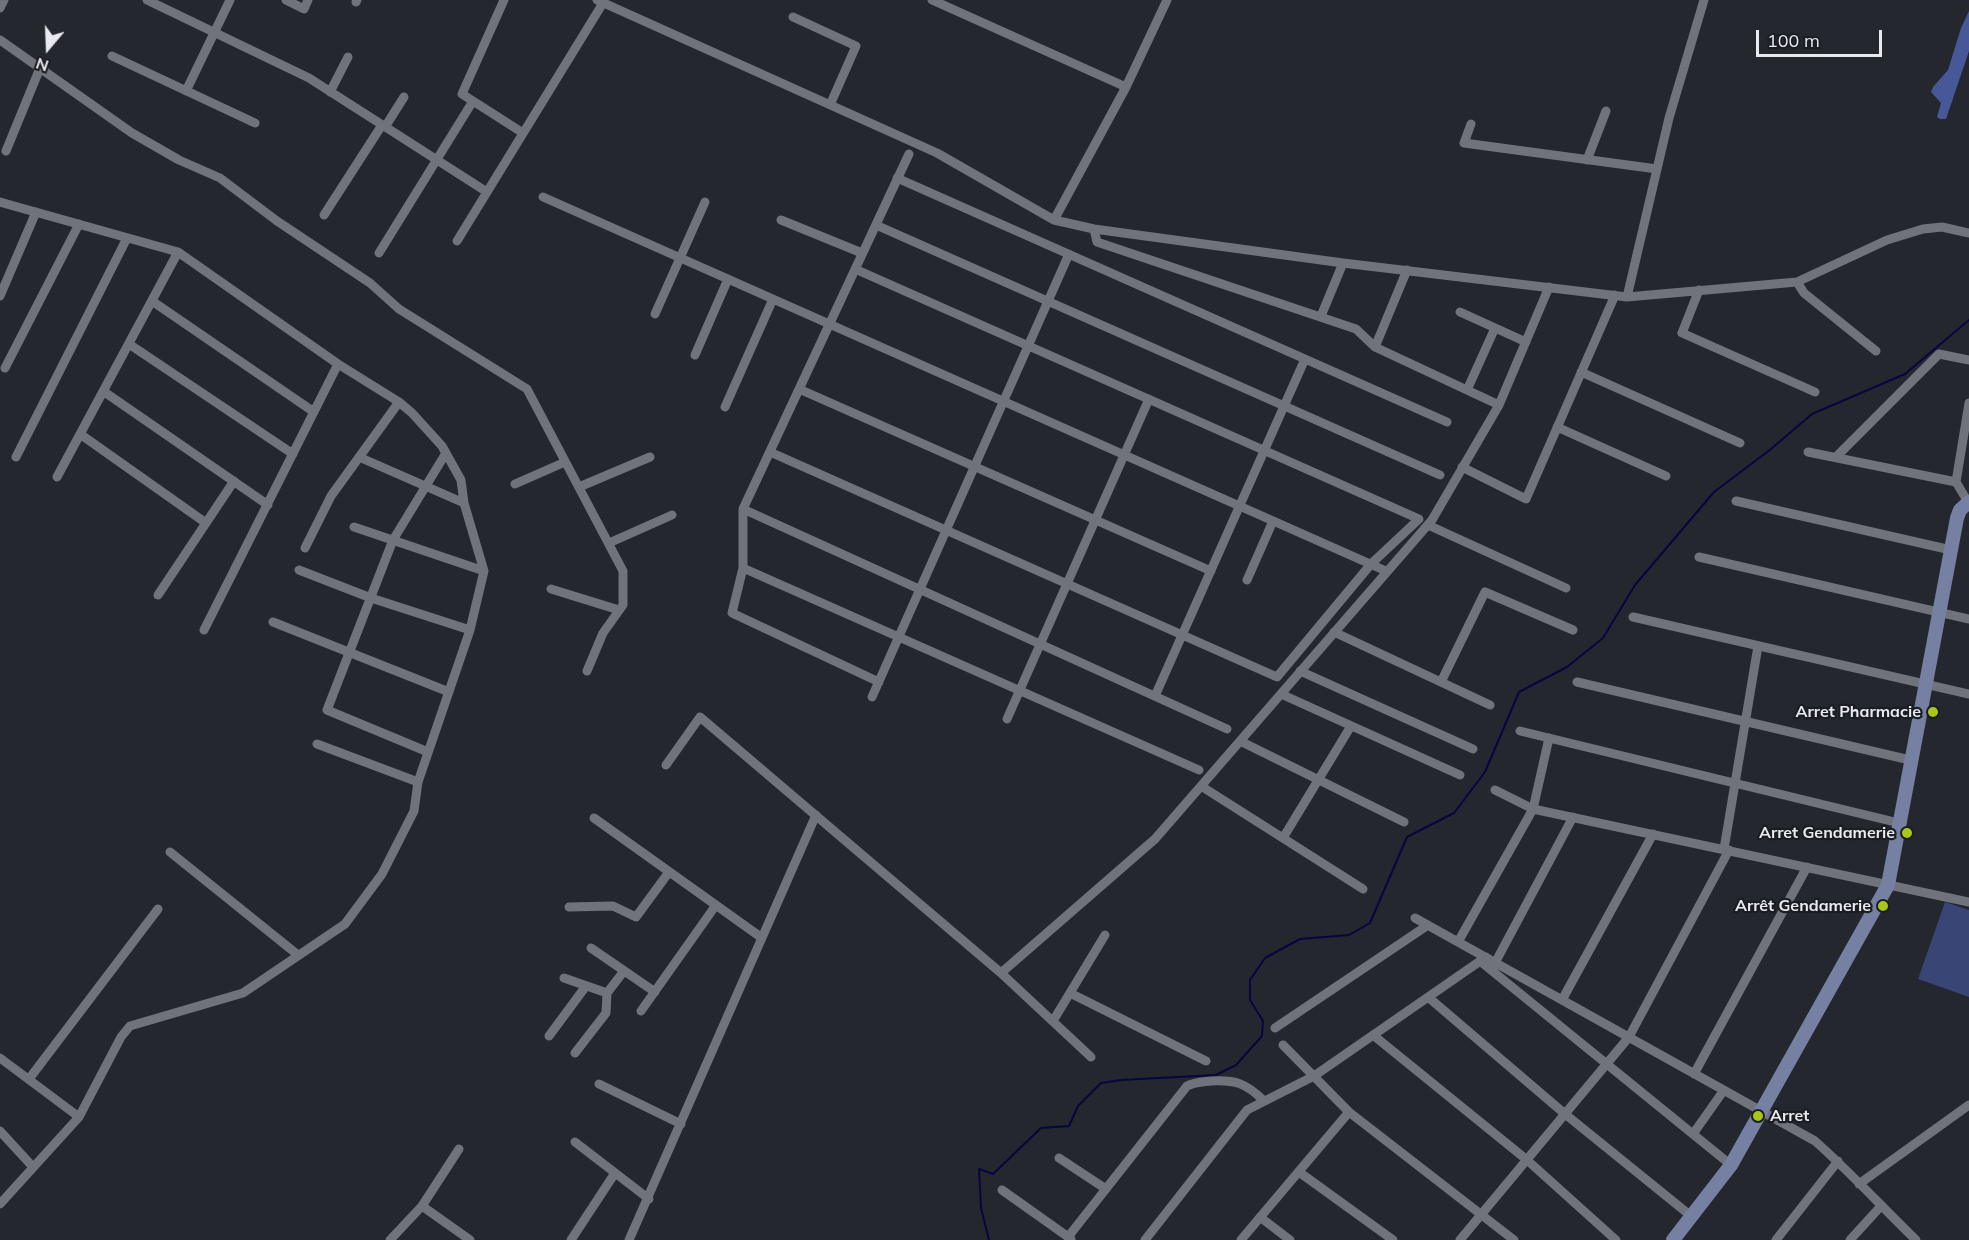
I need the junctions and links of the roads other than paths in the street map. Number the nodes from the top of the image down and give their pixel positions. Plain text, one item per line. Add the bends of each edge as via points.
1 (4, 0) edge
2 (147, 0) edge
3 (230, 0) edge
4 (286, 0) edge
5 (308, 0) edge
6 (504, 0) edge
7 (932, 0) edge
8 (1167, 0) edge
9 (1704, 0) edge
10 (600, 2) edge
11 (0, 8) edge
12 (793, 17) dead end
13 (214, 33) junction
14 (0, 40) edge
15 (112, 56) dead end
16 (348, 57) dead end
17 (40, 68) junction
18 (1126, 87) junction
19 (186, 91) junction
20 (330, 92) junction
21 (404, 97) dead end
22 (473, 101) junction
23 (830, 105) junction
24 (1606, 111) dead end
25 (255, 123) dead end
26 (1471, 124) dead end
27 (384, 126) junction
28 (523, 133) junction
29 (6, 151) dead end
30 (909, 154) dead end
31 (436, 160) junction
32 (1587, 160) junction
33 (1657, 169) junction
34 (897, 178) junction
35 (487, 192) junction
36 (543, 197) dead end
37 (0, 202) edge
38 (705, 202) dead end
39 (36, 212) junction
40 (324, 216) dead end
41 (781, 220) dead end
42 (1054, 220) junction
43 (79, 224) junction
44 (876, 225) junction
45 (1094, 229) junction
46 (1969, 233) edge
47 (127, 238) junction
48 (457, 241) dead end
49 (178, 252) junction
50 (379, 253) dead end
51 (862, 254) junction
52 (1069, 254) junction
53 (680, 258) junction
54 (1343, 263) junction
55 (855, 269) junction
56 (1407, 270) junction
57 (728, 279) junction
58 (1797, 282) junction
59 (1549, 287) junction
60 (1699, 290) junction
61 (1615, 295) junction
62 (0, 296) edge
63 (1627, 297) junction
64 (773, 299) junction
65 (152, 301) junction
66 (1048, 301) junction
67 (1460, 312) dead end
68 (655, 315) dead end
69 (1321, 316) junction
70 (829, 324) junction
71 (1495, 328) junction
72 (1526, 342) junction
73 (129, 344) junction
74 (1028, 346) junction
75 (1375, 347) junction
76 (1876, 351) dead end
77 (695, 355) dead end
78 (1305, 359) junction
79 (1969, 360) edge
80 (338, 364) junction
81 (5, 368) dead end
82 (1581, 372) junction
83 (800, 389) junction
84 (1467, 390) junction
85 (103, 392) junction
86 (1815, 392) dead end
87 (1149, 399) junction
88 (1004, 401) junction
89 (399, 402) junction
90 (1498, 405) junction
91 (1284, 406) junction
92 (725, 407) dead end
93 (1969, 408) edge
94 (314, 412) junction
95 (1447, 422) dead end
96 (1557, 428) junction
97 (80, 434) junction
98 (1740, 442) dead end
99 (1264, 450) junction
100 (770, 452) junction
101 (1808, 452) dead end
102 (446, 453) junction
103 (293, 454) junction
104 (1124, 455) junction
105 (16, 457) dead end
106 (359, 457) junction
107 (650, 457) dead end
108 (1836, 458) junction
109 (565, 462) junction
110 (975, 466) junction
111 (1462, 467) junction
112 (1440, 475) dead end
113 (1666, 476) dead end
114 (57, 477) dead end
115 (234, 481) junction
116 (1956, 482) junction
117 (515, 484) dead end
118 (426, 486) junction
119 (579, 487) junction
120 (1736, 501) dead end
121 (1969, 502) edge
122 (464, 503) junction
123 (268, 505) junction
124 (1240, 506) junction
125 (743, 509) junction
126 (672, 515) dead end
127 (1095, 520) junction
128 (1273, 521) junction
129 (206, 523) junction
130 (1428, 525) junction
131 (354, 527) dead end
132 (946, 530) junction
133 (393, 540) junction
134 (609, 543) junction
135 (305, 548) dead end
136 (1951, 550) junction
137 (1699, 557) dead end
138 (1371, 564) junction
139 (743, 567) junction
140 (299, 570) dead end
141 (484, 571) junction
142 (1211, 571) junction
143 (1386, 571) junction
144 (1247, 580) dead end
145 (1067, 583) junction
146 (1566, 588) dead end
147 (551, 589) dead end
148 (920, 589) junction
149 (158, 595) dead end
150 (371, 598) junction
151 (620, 610) junction
152 (1939, 612) junction
153 (1634, 617) dead end
154 (1969, 619) edge
155 (273, 622) dead end
156 (204, 630) dead end
157 (470, 630) junction
158 (1573, 630) dead end
159 (1334, 632) junction
160 (1182, 635) junction
161 (899, 637) junction
162 (1040, 644) junction
163 (1758, 646) junction
164 (350, 652) junction
165 (587, 671) dead end
166 (1300, 671) junction
167 (879, 682) junction
168 (1441, 682) junction
169 (1577, 682) dead end
170 (1924, 686) junction
171 (1019, 690) junction
172 (449, 692) junction
173 (1281, 694) junction
174 (1969, 694) edge
175 (1155, 696) junction
176 (872, 698) dead end
177 (1490, 705) dead end
178 (1007, 718) dead end
179 (1745, 722) junction
180 (1351, 726) junction
181 (1227, 729) dead end
182 (1520, 731) dead end
183 (1549, 738) junction
184 (1240, 741) junction
185 (317, 744) dead end
186 (1473, 749) dead end
187 (428, 752) junction
188 (1910, 760) junction
189 (666, 765) dead end
190 (1199, 770) dead end
191 (1460, 775) dead end
192 (1318, 780) junction
193 (418, 782) junction
194 (1735, 784) junction
195 (1201, 786) junction
196 (1495, 790) dead end
197 (1533, 808) junction
198 (816, 815) junction
199 (1573, 817) junction
200 (594, 818) dead end
201 (1404, 822) dead end
202 (1899, 823) junction
203 (1653, 834) junction
204 (1283, 838) junction
205 (1726, 850) junction
206 (170, 852) dead end
207 (1806, 867) junction
208 (669, 872) junction
209 (1888, 885) junction
210 (1363, 889) dead end
211 (1969, 902) edge
212 (717, 905) junction
213 (569, 907) dead end
214 (158, 909) dead end
215 (1415, 918) dead end
216 (1428, 925) junction
217 (1105, 935) dead end
218 (762, 938) junction
219 (1458, 942) junction
220 (591, 948) dead end
221 (298, 955) junction
222 (1483, 959) junction
223 (1495, 963) junction
224 (624, 971) junction
225 (1001, 974) junction
226 (564, 978) dead end
227 (586, 986) junction
228 (655, 992) junction
229 (607, 993) junction
230 (1070, 993) junction
231 (1428, 998) junction
232 (1562, 1000) junction
233 (641, 1011) dead end
234 (1053, 1021) junction
235 (1275, 1028) dead end
236 (1373, 1035) junction
237 (549, 1036) dead end
238 (1629, 1037) junction
239 (1283, 1045) dead end
240 (575, 1053) dead end
241 (1091, 1057) dead end
242 (0, 1058) edge
243 (1206, 1061) dead end
244 (1606, 1064) junction
245 (1694, 1074) junction
246 (1314, 1076) junction
247 (29, 1080) junction
248 (599, 1084) dead end
249 (1724, 1090) junction
250 (1264, 1101) junction
251 (1969, 1105) edge
252 (1349, 1112) junction
253 (1762, 1112) junction
254 (1564, 1114) junction
255 (79, 1117) junction
256 (681, 1124) junction
257 (0, 1131) edge
258 (1693, 1134) junction
259 (575, 1142) dead end
260 (459, 1149) dead end
261 (1059, 1158) dead end
262 (1527, 1160) junction
263 (1838, 1161) junction
264 (1731, 1165) junction
265 (33, 1167) junction
266 (1299, 1172) junction
267 (615, 1173) junction
268 (1858, 1184) junction
269 (1106, 1189) junction
270 (1002, 1190) dead end
271 (649, 1199) junction
272 (0, 1204) edge
273 (422, 1206) junction
274 (1881, 1206) junction
275 (1481, 1215) junction
276 (1691, 1216) junction
277 (1260, 1217) junction
278 (1070, 1239) edge
279 (390, 1240) edge
280 (470, 1240) edge
281 (571, 1240) edge
282 (629, 1240) edge
283 (1144, 1240) edge
284 (1241, 1240) edge
285 (1290, 1240) edge
286 (1393, 1240) edge
287 (1460, 1240) edge
288 (1514, 1240) edge
289 (1616, 1240) edge
290 (1673, 1240) edge
291 (1776, 1240) edge
292 (1850, 1240) edge
293 (1916, 1240) edge

1 - 11 street
2 - 13 street
3 - 13 street
4 - 5 street via 304,9
6 - 22 street via 462,94
7 - 18 street
8 - 18 street
9 - 33 street
10 - 23 street
10 - 28 street
12 - 23 street via 856,46
13 - 19 street
13 - 20 street
14 - 17 street
15 - 19 street
16 - 20 street
17 - 29 street
17 - 109 street via 132,133 220,178 370,283 399,309 527,389
18 - 42 street
19 - 25 street
20 - 27 street
21 - 27 street
22 - 28 street
22 - 31 street
23 - 42 street via 937,153
24 - 32 street
26 - 32 street via 1464,143
27 - 31 street
27 - 40 street
28 - 35 street
30 - 34 street
31 - 35 street
31 - 50 street
32 - 33 street
33 - 63 street
34 - 44 street
34 - 52 street
35 - 48 street
36 - 53 street
37 - 39 street
38 - 53 street
39 - 43 street
39 - 62 street
41 - 51 street
42 - 45 street
43 - 47 street
43 - 81 street
44 - 51 street
44 - 66 street
45 - 54 street
45 - 69 street via 1097,242
46 - 58 street via 1942,227 1923,228 1887,240
47 - 49 street
47 - 105 street
49 - 65 street
49 - 80 street
51 - 55 street
52 - 66 street
52 - 78 street
53 - 57 street
53 - 68 street
54 - 56 street
54 - 69 street
55 - 70 street
55 - 74 street
56 - 59 street
56 - 75 street
57 - 64 street
57 - 77 street
58 - 60 street
58 - 76 street via 1804,293
59 - 61 street
59 - 72 street
60 - 63 street
60 - 86 street via 1682,333
61 - 63 street
61 - 82 street
64 - 70 street
64 - 92 street
65 - 73 street
65 - 94 street
66 - 74 street
66 - 91 street
67 - 71 street
69 - 75 street via 1356,329
70 - 83 street
70 - 88 street
71 - 72 street
71 - 84 street
72 - 90 street
73 - 85 street
73 - 103 street
74 - 87 street
74 - 88 street
75 - 84 street
78 - 91 street
78 - 95 street
79 - 108 street via 1939,354
80 - 89 street
80 - 94 street
82 - 96 street
82 - 98 street
83 - 100 street
83 - 110 street
84 - 90 street
85 - 97 street
85 - 115 street
87 - 99 street
87 - 104 street
88 - 104 street
88 - 110 street
89 - 102 street
89 - 106 street
90 - 111 street
91 - 99 street
91 - 112 street
93 - 116 street
94 - 103 street
96 - 111 street via 1526,499
96 - 113 street
97 - 114 street
97 - 129 street
99 - 124 street
99 - 138 street via 1419,519
100 - 125 street
100 - 132 street
101 - 108 street
102 - 118 street
102 - 122 street via 461,480
103 - 123 street
104 - 124 street
104 - 127 street
106 - 118 street
106 - 135 street via 331,496
107 - 119 street
108 - 116 street
109 - 117 street
109 - 119 street
110 - 127 street
110 - 132 street
111 - 130 street
115 - 123 street
115 - 129 street
116 - 121 street
118 - 122 street
118 - 133 street
119 - 134 street
120 - 136 street
121 - 136 street via 1960,510
122 - 141 street
123 - 156 street
124 - 128 street
124 - 142 street
125 - 139 street
125 - 148 street
126 - 134 street
127 - 142 street
127 - 145 street
128 - 138 street
128 - 144 street
129 - 149 street
130 - 143 street
130 - 146 street
131 - 133 street
132 - 145 street
132 - 148 street
133 - 141 street
133 - 150 street
134 - 151 street via 623,571
136 - 152 street
137 - 152 street
138 - 143 street
138 - 160 street via 1277,677
139 - 161 street
139 - 167 street via 732,614
140 - 150 street
141 - 157 street
142 - 160 street
143 - 159 street
145 - 160 street
145 - 162 street
147 - 151 street
148 - 161 street
148 - 162 street
150 - 157 street
150 - 164 street
151 - 165 street via 603,633
152 - 154 street
152 - 170 street
153 - 163 street
155 - 164 street
157 - 172 street
158 - 168 street via 1485,592
159 - 166 street
159 - 168 street
160 - 175 street
161 - 167 street
161 - 171 street
162 - 171 street
162 - 175 street
163 - 170 street
163 - 179 street
164 - 172 street
164 - 187 street via 327,710
166 - 173 street
166 - 186 street
167 - 176 street
168 - 177 street
169 - 179 street
170 - 174 street
170 - 188 street
171 - 178 street
171 - 190 street
172 - 187 street
173 - 180 street
173 - 184 street
175 - 181 street
179 - 188 street
179 - 194 street
180 - 191 street
180 - 192 street
182 - 183 street
183 - 194 street
183 - 197 street
184 - 192 street
184 - 195 street
185 - 193 street
187 - 193 street
188 - 202 street
189 - 198 street via 700,717
192 - 201 street
192 - 204 street
193 - 221 street via 414,811 382,874 345,924
194 - 202 street
194 - 205 street
195 - 204 street
195 - 225 street via 1155,839
196 - 197 street
197 - 199 street
197 - 219 street
198 - 218 street
198 - 225 street
199 - 203 street
199 - 223 street
200 - 208 street
202 - 209 street
203 - 205 street
203 - 232 street
204 - 210 street
205 - 207 street
205 - 238 street
206 - 221 street
207 - 209 street
207 - 245 street
208 - 212 street
208 - 213 street via 636,917 613,906
209 - 211 street
209 - 253 street
212 - 218 street
212 - 228 street
214 - 247 street
215 - 216 street
216 - 219 street
216 - 235 street
217 - 230 street
218 - 256 street
219 - 222 street
220 - 224 street
221 - 255 street via 243,993 130,1026
222 - 223 street
222 - 231 street
222 - 244 street
223 - 232 street
224 - 228 street
224 - 229 street
225 - 234 street
226 - 227 street
227 - 229 street
227 - 237 street
228 - 233 street
229 - 240 street via 606,1013
230 - 234 street
230 - 243 street
231 - 236 street
231 - 254 street
232 - 238 street
234 - 241 street
236 - 246 street
236 - 262 street
238 - 244 street
238 - 245 street
239 - 246 street
242 - 247 street
244 - 254 street
244 - 258 street
245 - 249 street
246 - 250 street
246 - 252 street
247 - 255 street
248 - 256 street
249 - 253 street
249 - 258 street
250 - 269 street via 1238,1082 1228,1080 1187,1086
250 - 283 street via 1247,1110
251 - 268 street
252 - 266 street
252 - 275 street
253 - 263 street via 1815,1141
253 - 264 street
254 - 262 street
254 - 276 street
255 - 265 street
256 - 271 street
257 - 265 street
258 - 264 street
259 - 267 street
260 - 273 street
261 - 269 street
262 - 275 street
262 - 289 street
263 - 268 street
263 - 291 street
264 - 276 street
265 - 272 street
266 - 277 street
266 - 286 street
267 - 271 street
267 - 281 street
268 - 274 street
269 - 278 street
270 - 278 street
271 - 282 street
273 - 279 street
273 - 280 street
274 - 292 street
274 - 293 street
275 - 287 street
275 - 288 street
276 - 290 street
277 - 284 street
277 - 285 street

